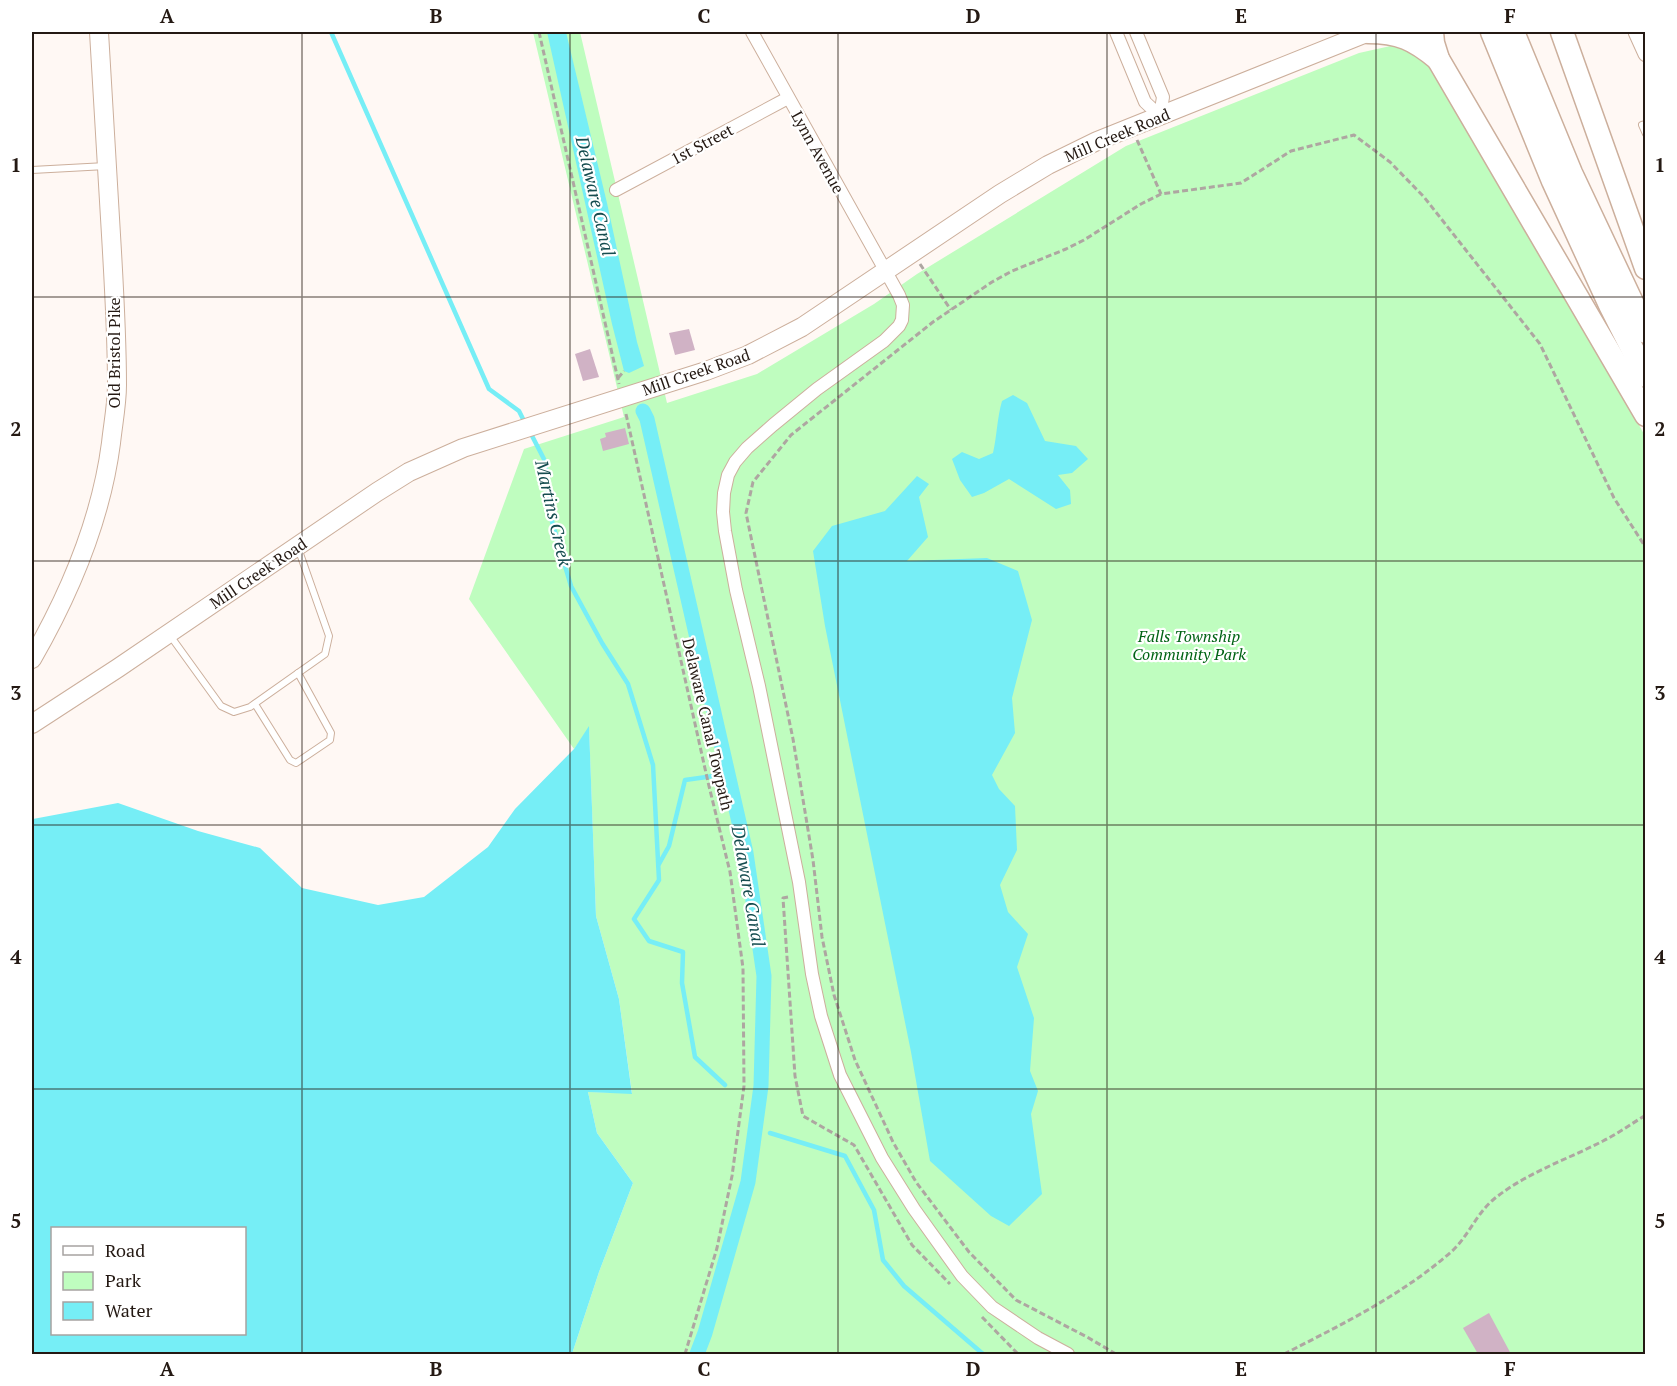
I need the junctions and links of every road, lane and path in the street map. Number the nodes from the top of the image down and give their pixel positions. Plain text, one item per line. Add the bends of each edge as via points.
1 (99, 32) edge
2 (539, 32) edge
3 (752, 32) edge
4 (1116, 32) edge
5 (1136, 32) edge
6 (1368, 32) edge
7 (1432, 32) edge
8 (1492, 32) edge
9 (1513, 32) edge
10 (1562, 32) edge
11 (1636, 32) edge
12 (1646, 54) edge
13 (1438, 58) junction
14 (788, 98) junction
15 (1160, 116) junction
16 (1646, 124) edge
17 (1132, 127) junction
18 (1646, 134) edge
19 (107, 166) junction
20 (32, 170) edge
21 (616, 190) dead end
22 (1161, 194) junction
23 (912, 253) junction
24 (1646, 268) edge
25 (885, 271) junction
26 (951, 310) junction
27 (1646, 332) edge
28 (624, 371) dead end
29 (1646, 376) edge
30 (1646, 415) edge
31 (634, 419) dead end
32 (298, 546) junction
33 (1646, 548) edge
34 (169, 634) junction
35 (32, 659) edge
36 (298, 673) junction
37 (255, 704) junction
38 (32, 724) edge
39 (1646, 1115) edge
40 (685, 1354) edge
41 (1068, 1354) edge
42 (1116, 1354) edge
43 (1284, 1354) edge

1 - 19 main road, Old Bristol Pike
2 - 28 path via 618,378
3 - 14 street, Lynn Avenue
4 - 15 street via 1145,102
5 - 15 street via 1163,97
6 - 13 highway via 1410,39
6 - 15 main road, Mill Creek Road
7 - 13 highway
8 - 29 highway via 1553,181
9 - 27 highway via 1571,173
10 - 24 highway
11 - 12 street
13 - 30 highway
14 - 21 street, 1st Street
14 - 25 street, Lynn Avenue
15 - 17 main road, Mill Creek Road
16 - 18 lane via 1642,125
17 - 22 path
17 - 23 main road, Mill Creek Road via 1023,180
19 - 20 lane
19 - 35 main road, Old Bristol Pike via 117,387 111,445 81,557
22 - 26 path via 1084,240 992,282
22 - 33 path via 1241,183 1291,151 1354,135 1390,162 1424,197 1540,344 1614,498
23 - 25 main road, Mill Creek Road
23 - 26 path
25 - 32 main road, Mill Creek Road via 802,327 748,356 463,448 409,472
25 - 41 street, Lynn Avenue via 903,305 899,326 773,425 735,462 724,493 725,531 799,882 812,974 840,1074 882,1158 962,1276 993,1307
26 - 42 path via 791,435 753,482 746,513 794,739 822,937 834,995 855,1060 916,1182 969,1252 1016,1300
31 - 40 path, Delaware Canal Towpath via 627,420 730,872 743,968 744,1086 732,1176 717,1248
32 - 34 main road, Mill Creek Road
32 - 36 lane via 329,636 325,654
34 - 37 lane via 221,706 234,712
34 - 38 main road, Mill Creek Road
36 - 37 lane
36 - 37 lane via 331,733 330,740 296,763 290,760
39 - 43 path via 1604,1141 1530,1175 1494,1199 1454,1249 1433,1268

